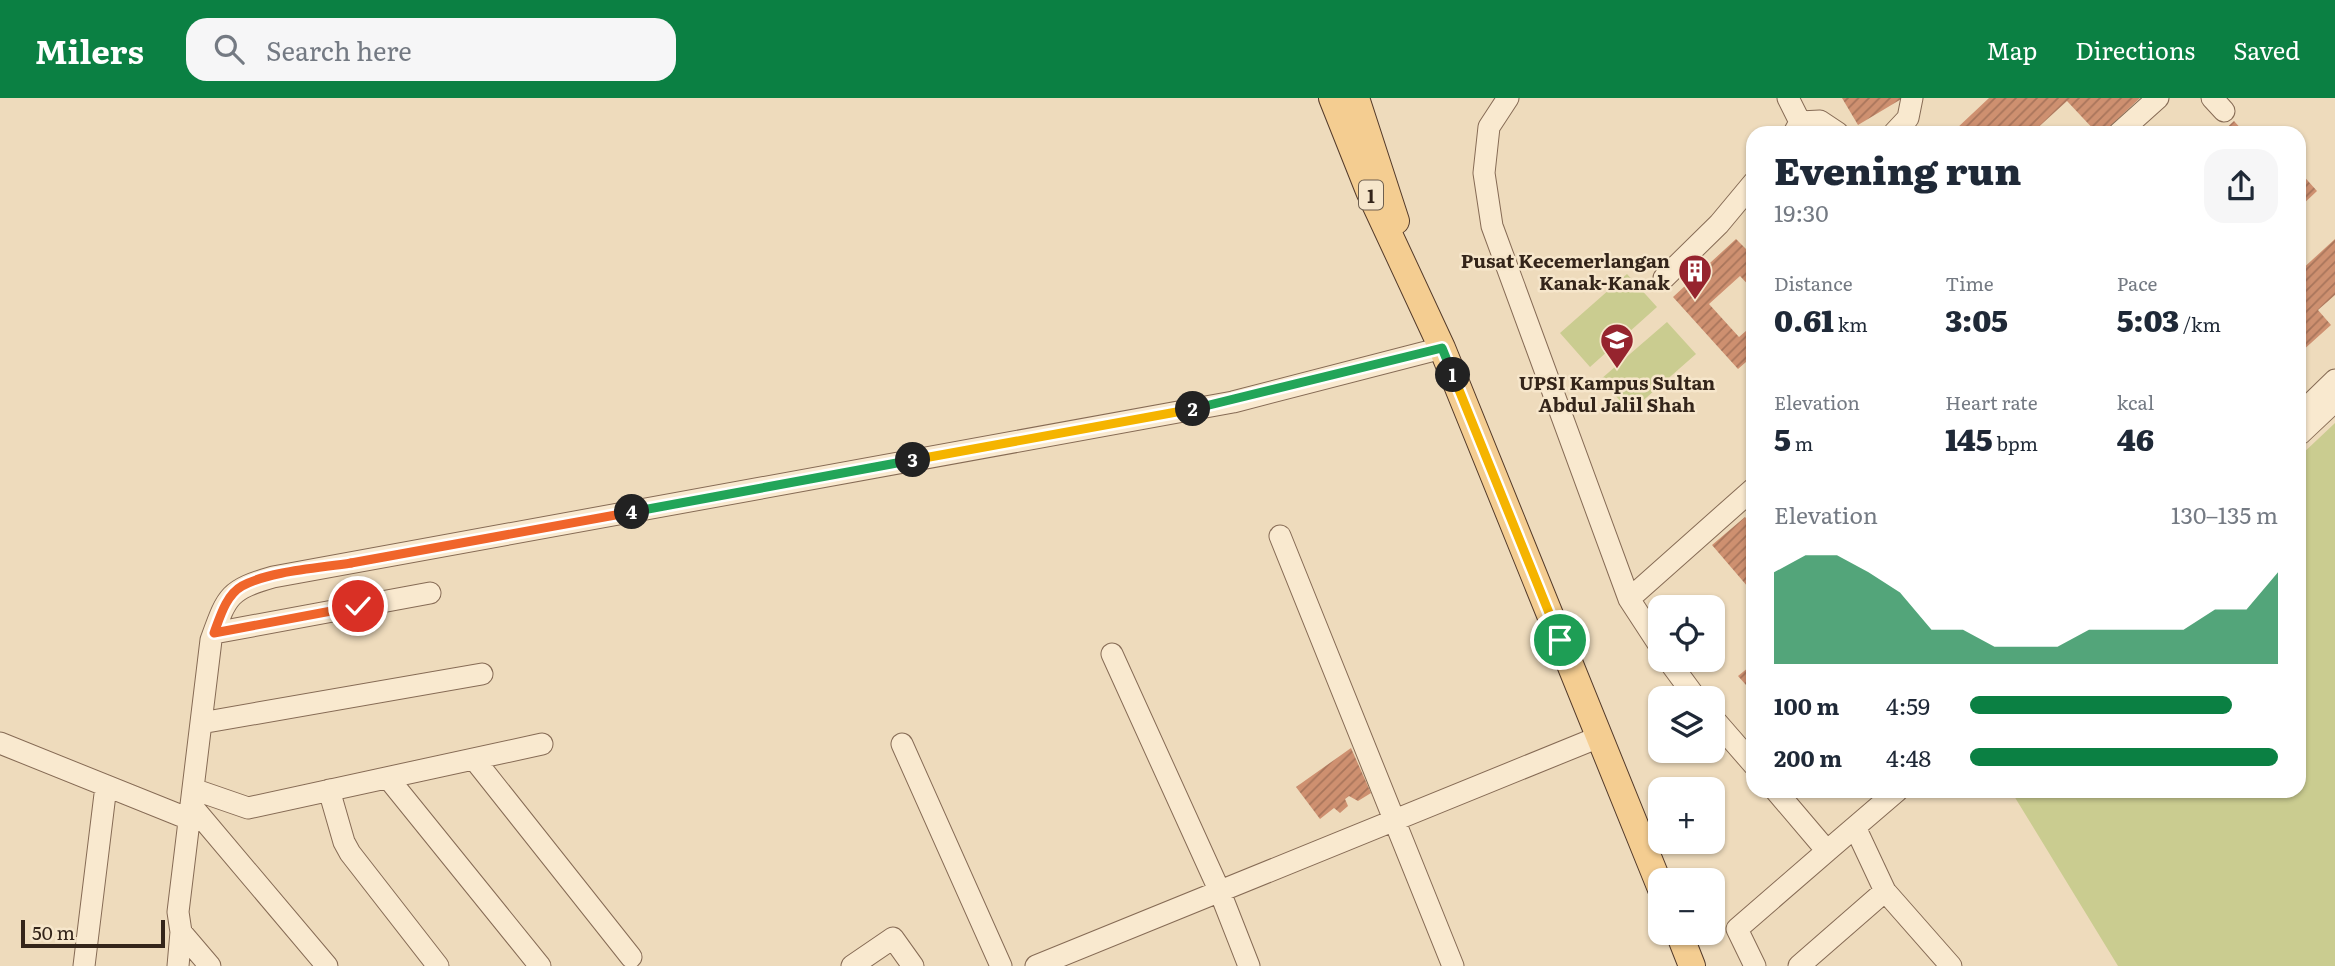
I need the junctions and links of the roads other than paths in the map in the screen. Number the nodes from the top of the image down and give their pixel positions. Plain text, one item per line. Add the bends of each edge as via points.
1 (1332, 98) edge
2 (1356, 98) edge
3 (1508, 98) edge
4 (1788, 98) edge
5 (1912, 98) edge
6 (2158, 98) edge
7 (1796, 126) edge
8 (1804, 126) edge
9 (1828, 126) edge
10 (1901, 126) edge
11 (2127, 126) edge
12 (1746, 192) edge
13 (1664, 278) dead end
14 (1413, 290) junction
15 (1442, 348) junction
16 (2335, 380) edge
17 (2335, 401) edge
18 (2306, 408) edge
19 (2306, 428) edge
20 (1746, 495) edge
21 (1280, 536) dead end
22 (430, 593) dead end
23 (1629, 599) junction
24 (1648, 628) edge
25 (214, 633) junction
26 (1112, 654) dead end
27 (482, 674) dead end
28 (201, 723) junction
29 (1725, 732) edge
30 (1599, 737) junction
31 (0, 743) edge
32 (542, 744) dead end
33 (902, 744) dead end
34 (1746, 756) edge
35 (474, 759) junction
36 (388, 778) junction
37 (106, 786) junction
38 (329, 790) junction
39 (1782, 798) edge
40 (1890, 798) edge
41 (1903, 798) edge
42 (191, 805) junction
43 (1393, 820) junction
44 (1857, 833) junction
45 (1827, 851) junction
46 (1652, 868) edge
47 (1220, 891) junction
48 (1885, 891) junction
49 (181, 932) junction
50 (1682, 945) edge
51 (631, 957) dead end
52 (1688, 964) edge
53 (84, 966) edge
54 (178, 966) edge
55 (210, 966) edge
56 (327, 966) edge
57 (438, 966) edge
58 (540, 966) edge
59 (852, 966) edge
60 (913, 966) edge
61 (1001, 966) edge
62 (1036, 966) edge
63 (1249, 966) edge
64 (1453, 966) edge
65 (1755, 966) edge
66 (1799, 966) edge
67 (1951, 966) edge

1 - 14 main road, 1
2 - 14 main road, 1 via 1388,189
3 - 23 street via 1489,127 1484,173 1492,226
4 - 7 street
5 - 10 street via 1908,118
6 - 11 street
8 - 9 street via 1820,121
12 - 13 street
14 - 15 main road, 1
15 - 25 street via 1233,402 273,577 241,587 224,606
15 - 30 main road, 1
16 - 18 street
17 - 19 street
20 - 23 street
21 - 43 street
22 - 25 street
23 - 24 street
25 - 28 street
26 - 47 street
27 - 28 street
28 - 42 street
29 - 34 street
30 - 43 street
30 - 46 main road, 1
31 - 37 street
32 - 35 street
33 - 61 street
35 - 36 street
35 - 51 street
36 - 38 street
36 - 58 street
37 - 42 street
37 - 53 street
38 - 42 street via 248,808
38 - 57 street via 350,853
39 - 45 street
40 - 44 street
41 - 44 street
42 - 49 street via 178,912
42 - 56 street
43 - 47 street
43 - 64 street
44 - 45 street
44 - 48 street
45 - 65 street via 1737,929
47 - 62 street
47 - 63 street
48 - 66 street
48 - 67 street
49 - 54 street
49 - 55 street
50 - 52 main road
59 - 60 street via 893,938

